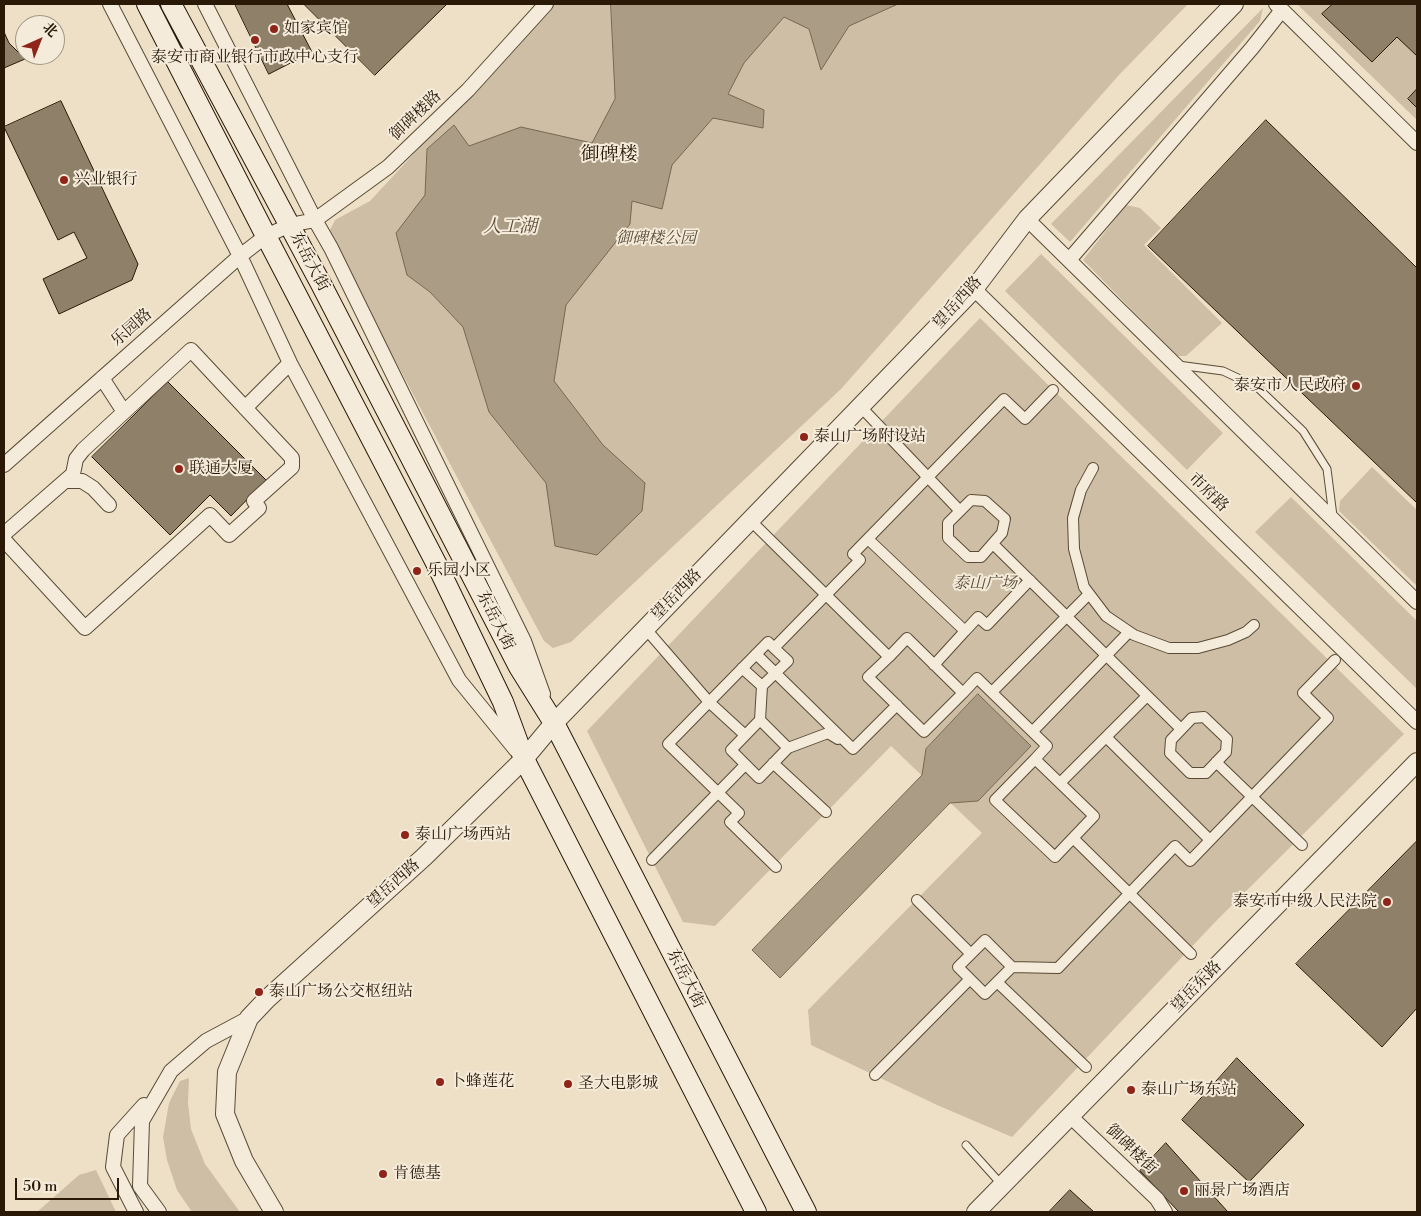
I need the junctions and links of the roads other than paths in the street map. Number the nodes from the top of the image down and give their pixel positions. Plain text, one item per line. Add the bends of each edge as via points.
1 (110, 4) edge
2 (148, 4) edge
3 (171, 4) edge
4 (205, 4) edge
5 (546, 4) edge
6 (1234, 4) edge
7 (1279, 7) edge
8 (1417, 143) edge
9 (1027, 219) junction
10 (315, 220) junction
11 (290, 225) junction
12 (266, 236) junction
13 (240, 256) junction
14 (1069, 260) junction
15 (974, 288) junction
16 (290, 363) junction
17 (1175, 365) junction
18 (102, 378) junction
19 (1053, 390) dead end
20 (860, 406) junction
21 (245, 408) junction
22 (124, 412) junction
23 (4, 465) edge
24 (1093, 468) dead end
25 (928, 477) junction
26 (65, 481) junction
27 (110, 505) dead end
28 (960, 511) junction
29 (1333, 519) junction
30 (750, 520) junction
31 (4, 534) edge
32 (868, 539) junction
33 (4, 540) edge
34 (993, 544) junction
35 (1030, 580) junction
36 (1089, 594) junction
37 (826, 595) junction
38 (1417, 602) edge
39 (1067, 616) junction
40 (1254, 625) dead end
41 (645, 628) junction
42 (965, 631) junction
43 (1129, 632) junction
44 (774, 648) junction
45 (756, 654) junction
46 (1107, 656) junction
47 (889, 657) junction
48 (1335, 660) dead end
49 (934, 664) junction
50 (742, 668) junction
51 (775, 673) junction
52 (762, 686) junction
53 (963, 692) junction
54 (992, 692) junction
55 (1147, 696) junction
56 (709, 702) junction
57 (897, 705) junction
58 (760, 720) junction
59 (1417, 722) edge
60 (554, 723) junction
61 (1182, 729) junction
62 (1033, 731) junction
63 (745, 736) junction
64 (1106, 737) junction
65 (788, 748) junction
66 (853, 749) junction
67 (524, 759) junction
68 (1035, 759) junction
69 (1216, 762) junction
70 (1417, 762) edge
71 (773, 763) junction
72 (745, 765) junction
73 (1060, 783) junction
74 (718, 793) junction
75 (1252, 797) junction
76 (826, 812) dead end
77 (1073, 838) junction
78 (1210, 840) junction
79 (1302, 845) dead end
80 (652, 860) dead end
81 (776, 867) dead end
82 (1130, 893) junction
83 (916, 900) dead end
84 (970, 954) junction
85 (1192, 954) dead end
86 (1012, 967) junction
87 (970, 979) junction
88 (997, 982) junction
89 (248, 1018) junction
90 (1086, 1067) dead end
91 (875, 1075) dead end
92 (165, 1082) junction
93 (1070, 1116) junction
94 (966, 1146) dead end
95 (1002, 1185) junction
96 (136, 1212) edge
97 (159, 1212) edge
98 (274, 1212) edge
99 (756, 1212) edge
100 (806, 1212) edge
101 (976, 1212) edge
102 (1165, 1212) edge

1 - 13 street
2 - 12 main road, 东岳大街
3 - 11 main road, 东岳大街
4 - 10 street
5 - 10 street, 御碑楼路 via 468,90 388,167
6 - 9 street, 望岳西路
7 - 8 street
7 - 14 street via 1252,48
9 - 14 street
9 - 15 street, 望岳西路
10 - 11 street, 御碑楼路
10 - 60 street via 524,641
11 - 12 street, 乐园路
11 - 60 main road, 东岳大街 via 519,667
12 - 13 street, 乐园路
12 - 67 main road, 东岳大街 via 436,563 504,702
13 - 16 street
13 - 18 street, 乐园路
14 - 17 street
15 - 20 street, 望岳西路
15 - 59 street, 市府路
16 - 21 street
16 - 67 street via 459,680
17 - 29 street
17 - 29 lane via 1222,371 1257,387 1296,425 1327,469
18 - 22 street
18 - 23 street, 乐园路
19 - 25 street via 1025,419 1004,399
20 - 25 street
20 - 30 street, 望岳西路
21 - 22 street via 191,350
21 - 33 street via 292,458 292,467 254,501 260,508 229,535 210,515 85,628
22 - 26 street via 83,450 76,459 73,474
24 - 36 street via 1081,490 1073,518 1074,549 1084,587
25 - 28 street
25 - 32 street
26 - 27 street via 82,481
26 - 31 street
28 - 34 street via 970,500 985,501 1004,519 1002,534
28 - 34 street via 948,523 948,538 968,557 980,557
29 - 38 street
30 - 37 street
30 - 41 street, 望岳西路
32 - 37 street via 853,554 860,560
32 - 42 street
34 - 35 street
35 - 39 street
35 - 42 street via 987,625 978,617
36 - 39 street
36 - 43 street via 1106,616
37 - 44 street
37 - 47 street
39 - 46 street
39 - 54 street
40 - 43 street via 1228,640 1198,648 1169,648
41 - 56 street
41 - 60 street, 望岳西路
42 - 49 street
43 - 46 street
44 - 45 street via 768,642
44 - 51 street via 788,661
45 - 50 street
45 - 51 street
46 - 55 street
46 - 62 street
47 - 49 street via 907,638
47 - 57 street via 868,677
48 - 75 street via 1303,693 1328,718
49 - 53 street
50 - 52 street
50 - 56 street
51 - 52 street
51 - 66 street
52 - 58 street
53 - 54 street via 977,678
53 - 57 street via 924,732
54 - 62 street
55 - 61 street
55 - 64 street
56 - 63 street
56 - 74 street via 668,744
57 - 66 street
58 - 63 street
58 - 65 street
60 - 67 street, 望岳西路
60 - 100 main road, 东岳大街
61 - 69 street via 1192,718 1204,717 1227,739 1226,752
61 - 69 street via 1171,740 1170,753 1190,773 1206,773
62 - 68 street via 1047,746
63 - 72 street via 731,750
64 - 73 street
64 - 78 street
65 - 66 street via 828,733
65 - 71 street
67 - 89 street, 望岳西路
67 - 99 main road, 东岳大街
68 - 73 street
68 - 77 street via 995,800 1055,857
69 - 75 street
70 - 93 street, 望岳东路
71 - 72 street via 759,778
71 - 76 street
72 - 74 street
73 - 77 street via 1094,816
74 - 80 street
74 - 81 street via 739,813 730,822
75 - 78 street
75 - 79 street
77 - 82 street
78 - 82 street via 1190,861 1176,846
82 - 85 street
82 - 86 street via 1058,968
83 - 84 street
84 - 86 street via 984,940
84 - 87 street via 958,968
86 - 88 street
87 - 88 street via 985,994
87 - 91 street
88 - 90 street
89 - 92 street via 206,1042 171,1071
89 - 98 street, 望岳西路 via 227,1072 225,1114 244,1161
92 - 96 street via 117,1135 113,1167
92 - 97 street via 142,1121 140,1186
93 - 95 street, 望岳东路
93 - 102 street, 御碑楼街 via 1157,1199
94 - 95 lane
95 - 101 street, 望岳东路

